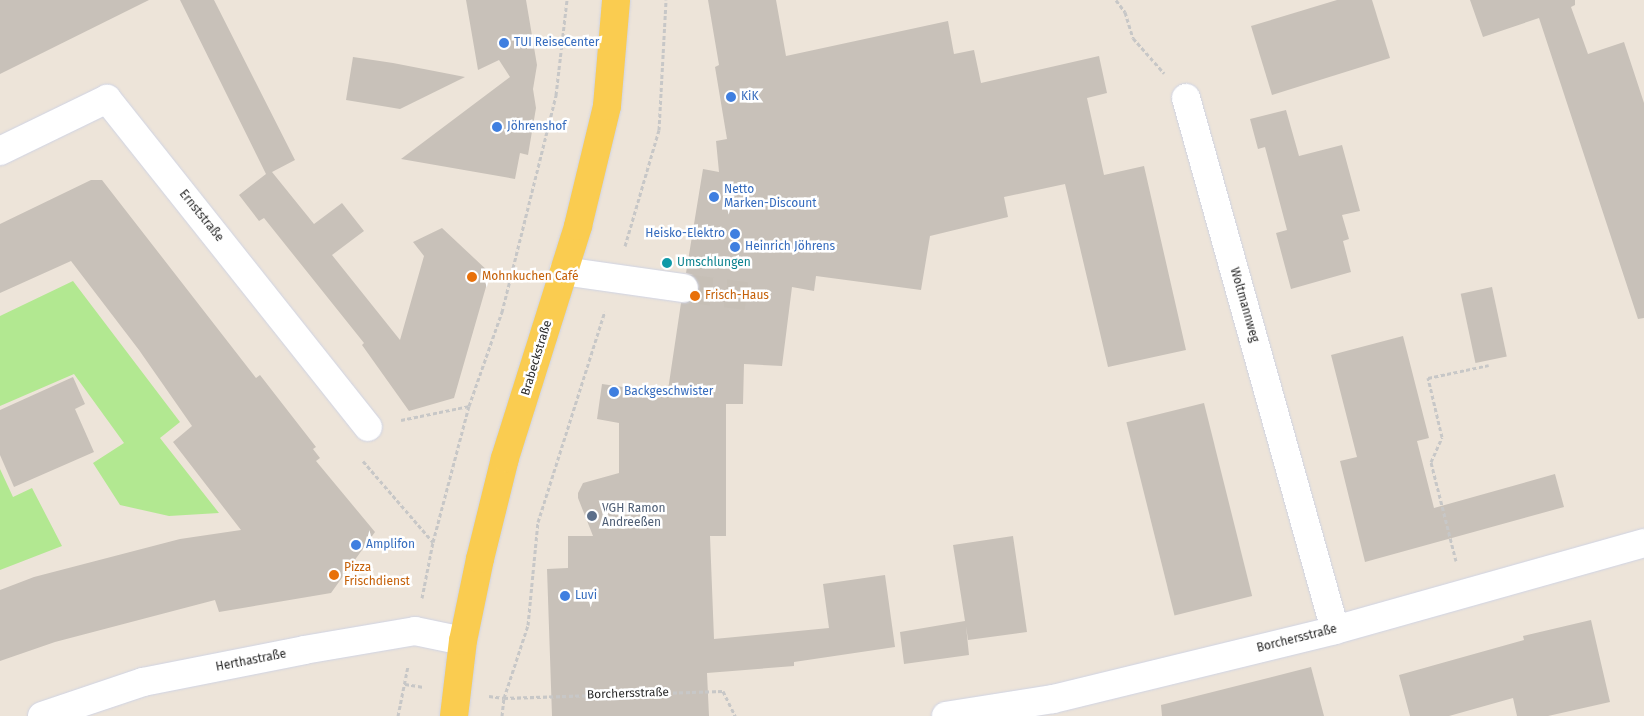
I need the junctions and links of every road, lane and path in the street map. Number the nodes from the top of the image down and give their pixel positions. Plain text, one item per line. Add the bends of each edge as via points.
1 (567, 0) edge
2 (616, 0) edge
3 (666, 0) edge
4 (1116, 0) edge
5 (1186, 98) joint
6 (0, 151) edge
7 (564, 271) junction
8 (616, 278) junction
9 (684, 288) tunnel mouth
10 (1489, 364) dead end
11 (469, 406) junction
12 (368, 427) junction
13 (433, 542) junction
14 (1644, 543) edge
15 (1465, 594) junction
16 (1335, 630) junction
17 (415, 631) junction
18 (463, 641) junction
19 (504, 698) junction
20 (42, 716) edge
21 (398, 716) edge
22 (454, 716) edge
23 (502, 716) edge
24 (736, 716) edge
25 (946, 716) edge

1 - 11 path via 556,95 502,312
2 - 7 main road, Brabeckstraße via 607,106
3 - 8 path via 659,130
4 - 5 path via 1125,12 1133,38
5 - 16 street, Woltmannweg
6 - 12 street, Ernststraße via 107,99
7 - 8 street
7 - 18 main road, Brabeckstraße via 505,458
8 - 9 street
8 - 19 path via 538,522 528,625
10 - 15 path via 1428,378 1442,437 1431,462
11 - 12 path
11 - 13 path
12 - 13 path via 350,446
13 - 17 path
14 - 15 street, Borchersstraße
15 - 16 street, Borchersstraße
16 - 25 street, Borchersstraße via 1053,699
17 - 18 street, Herthastraße
17 - 20 street, Herthastraße via 143,682
17 - 21 path
18 - 22 main road, Brabeckstraße
19 - 23 path
19 - 24 path, Borchersstraße via 723,691

